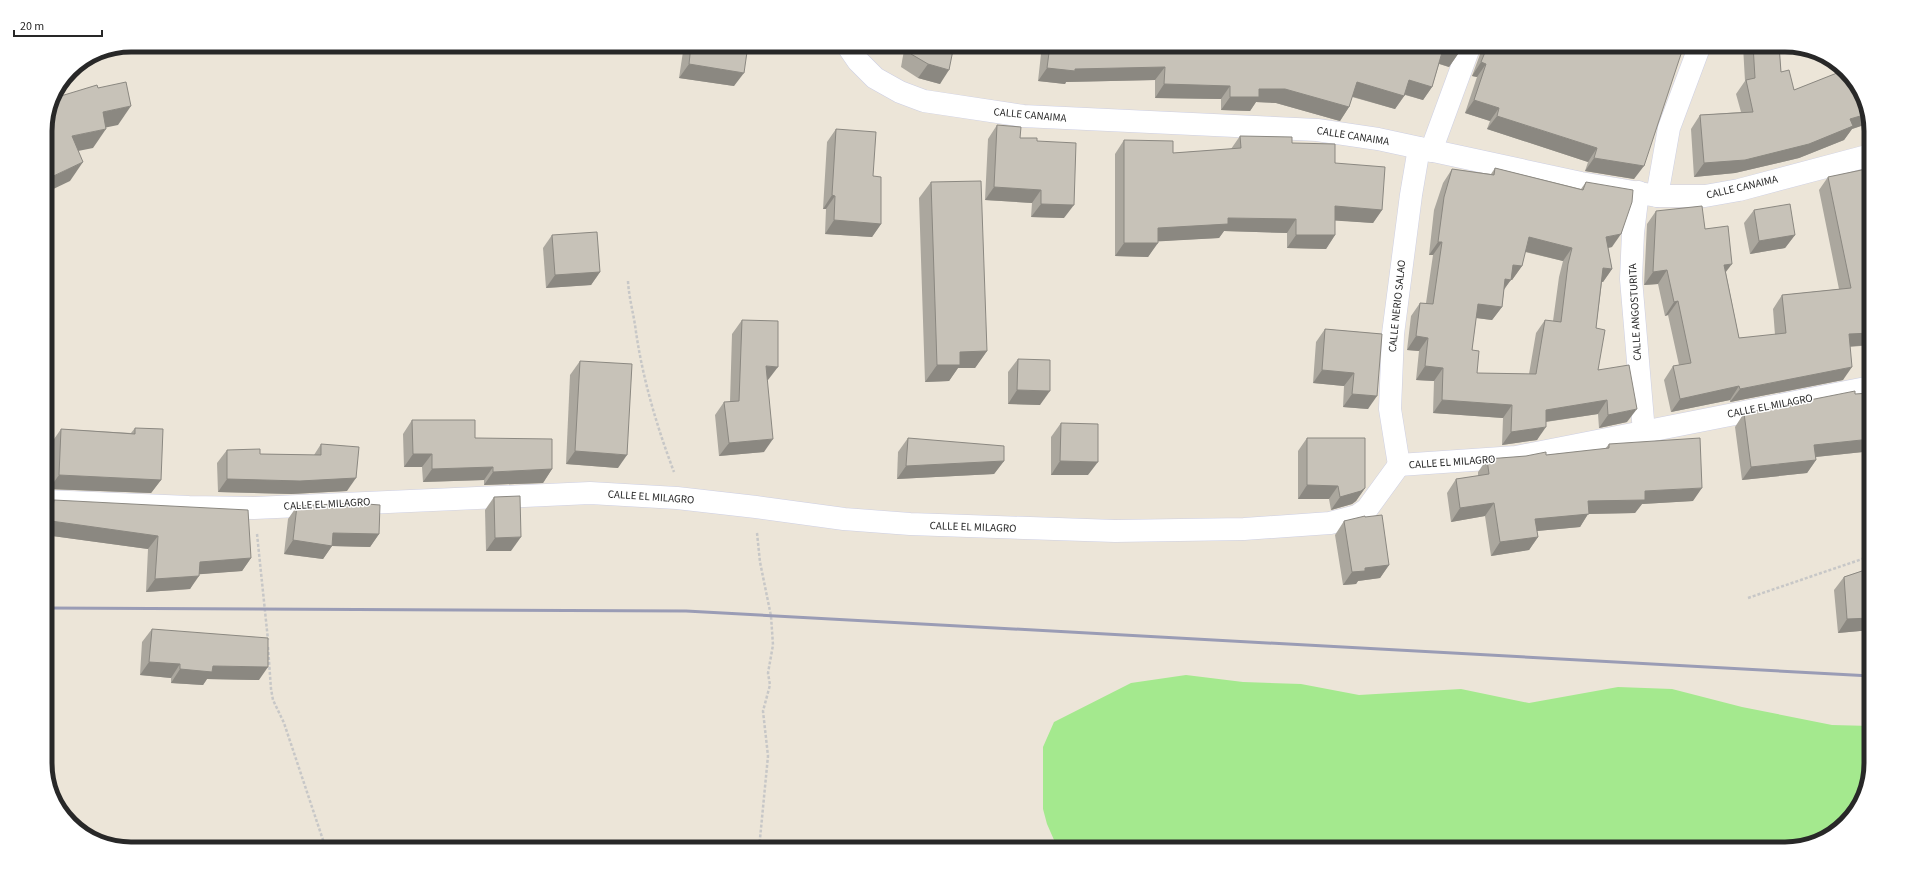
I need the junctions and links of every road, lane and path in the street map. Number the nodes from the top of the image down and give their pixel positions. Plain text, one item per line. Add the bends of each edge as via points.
1 (853, 52) edge
2 (1467, 52) edge
3 (1697, 52) edge
4 (1425, 149) junction
5 (1864, 157) edge
6 (1647, 194) junction
7 (628, 281) dead end
8 (1864, 389) edge
9 (1644, 432) junction
10 (1398, 465) junction
11 (677, 498) junction
12 (52, 501) edge
13 (756, 506) junction
14 (254, 508) junction
15 (1864, 558) edge
16 (1748, 598) dead end
17 (324, 842) edge
18 (760, 842) edge

1 - 4 street, CALLE CANAIMA via 875,78 900,92 924,101 968,109 1023,116 1317,130
2 - 4 street, CALLE NERIO SALAO
3 - 6 street, CALLE ANGOSTURITA
4 - 6 street, CALLE CANAIMA via 1581,183
4 - 10 street, CALLE NERIO SALAO via 1411,195 1393,334 1390,409
5 - 6 street, CALLE CANAIMA via 1712,195 1678,197
6 - 9 street, CALLE ANGOSTURITA via 1633,233 1631,279
7 - 11 path via 639,352 660,435 674,472
8 - 9 street, CALLE EL MILAGRO
9 - 10 street, CALLE EL MILAGRO via 1516,457
10 - 13 street, CALLE EL MILAGRO via 1367,508 1357,516 1330,523 1259,528 1115,531 995,528 844,519
11 - 13 street, CALLE EL MILAGRO
11 - 14 street, CALLE EL MILAGRO via 590,493
12 - 14 street, CALLE EL MILAGRO
13 - 18 path via 760,562 771,616 773,645 768,673 770,685 763,711 768,756
14 - 17 path via 273,700 284,723
15 - 16 path

